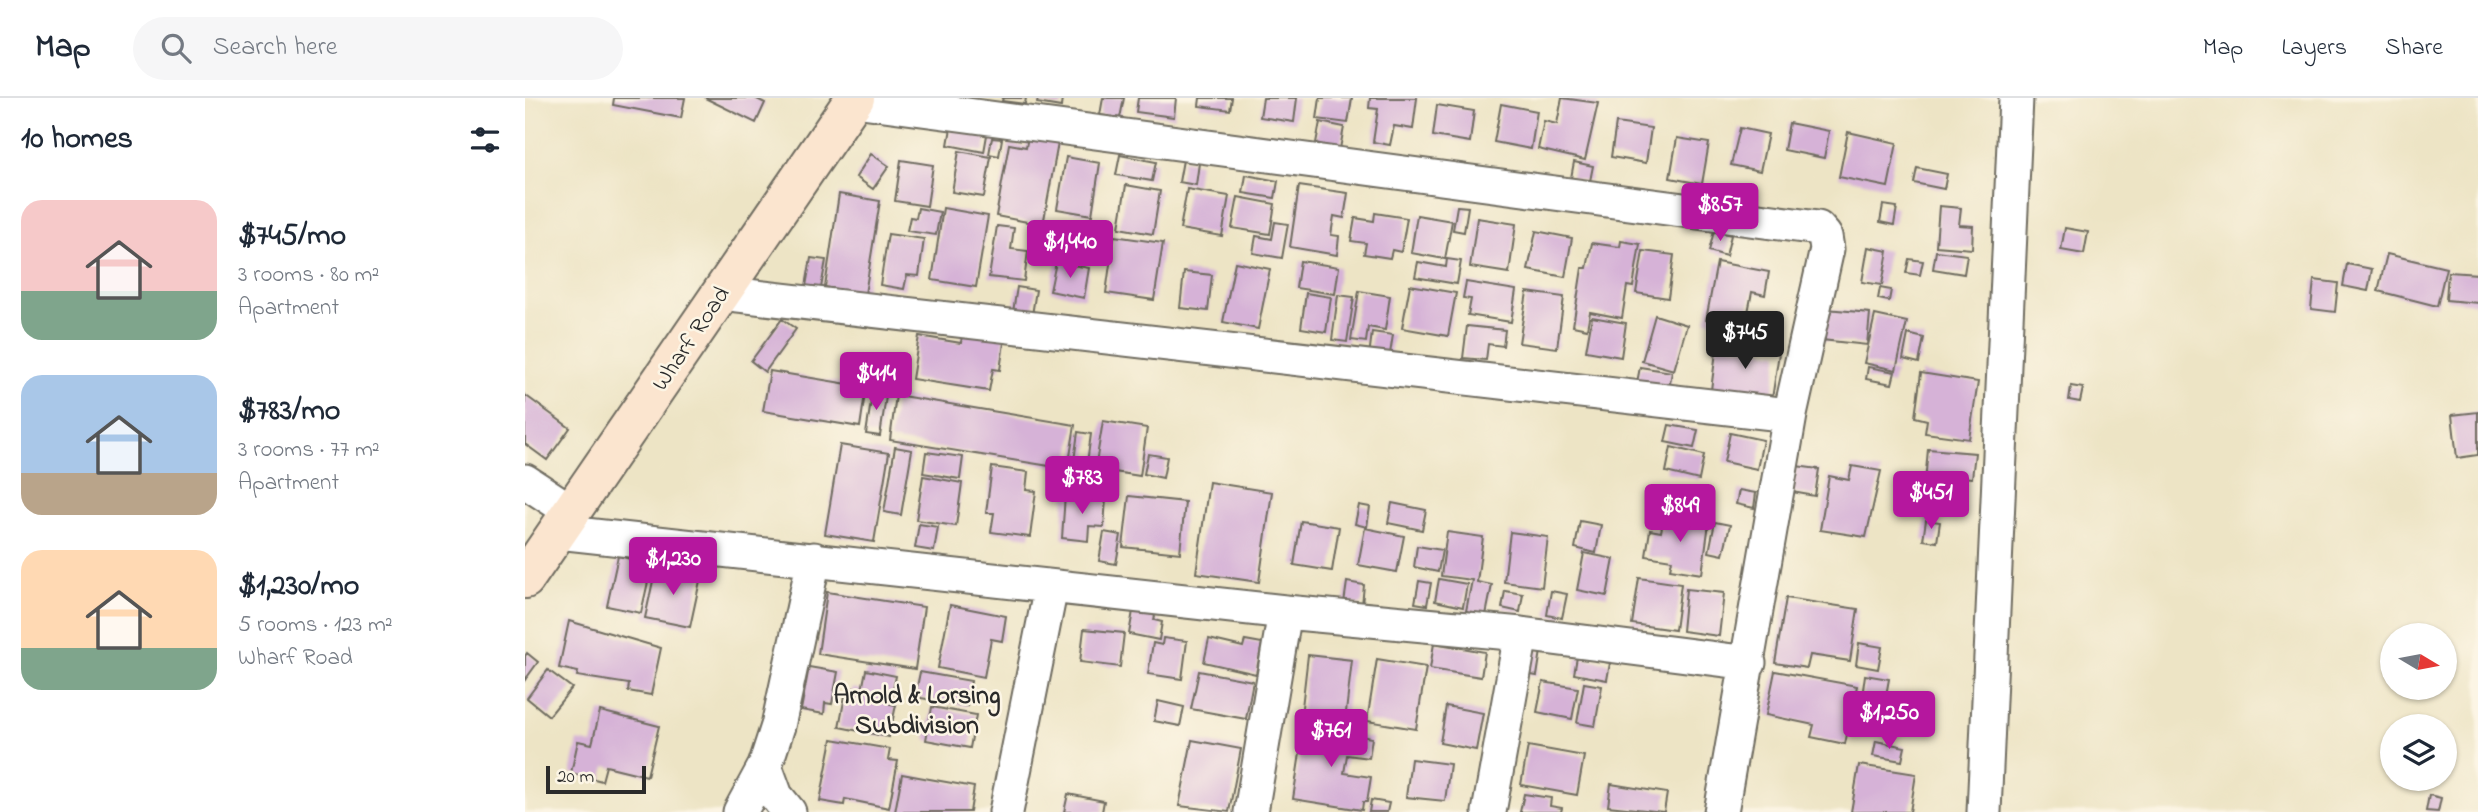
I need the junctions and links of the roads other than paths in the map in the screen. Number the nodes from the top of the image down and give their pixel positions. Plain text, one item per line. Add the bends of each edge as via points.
1 (2016, 98) edge
2 (855, 99) edge
3 (721, 293) junction
4 (1790, 415) junction
5 (525, 481) edge
6 (565, 522) junction
7 (814, 559) junction
8 (525, 579) edge
9 (1051, 587) junction
10 (1285, 612) junction
11 (1521, 634) junction
12 (1749, 663) junction
13 (765, 766) junction
14 (740, 812) edge
15 (789, 812) edge
16 (1006, 812) edge
17 (1251, 812) edge
18 (1489, 812) edge
19 (1721, 812) edge
20 (1984, 812) edge

1 - 20 street
2 - 3 main road, Wharf Road
2 - 4 street via 1818,228 1827,249
3 - 4 street
3 - 6 main road, Wharf Road
4 - 12 street
5 - 6 street
6 - 7 street
6 - 8 main road, Wharf Road
7 - 9 street
7 - 13 street
9 - 10 street
9 - 16 street
10 - 11 street
10 - 17 street
11 - 12 street
11 - 18 street
12 - 19 street
13 - 14 street
13 - 15 street via 776,796

